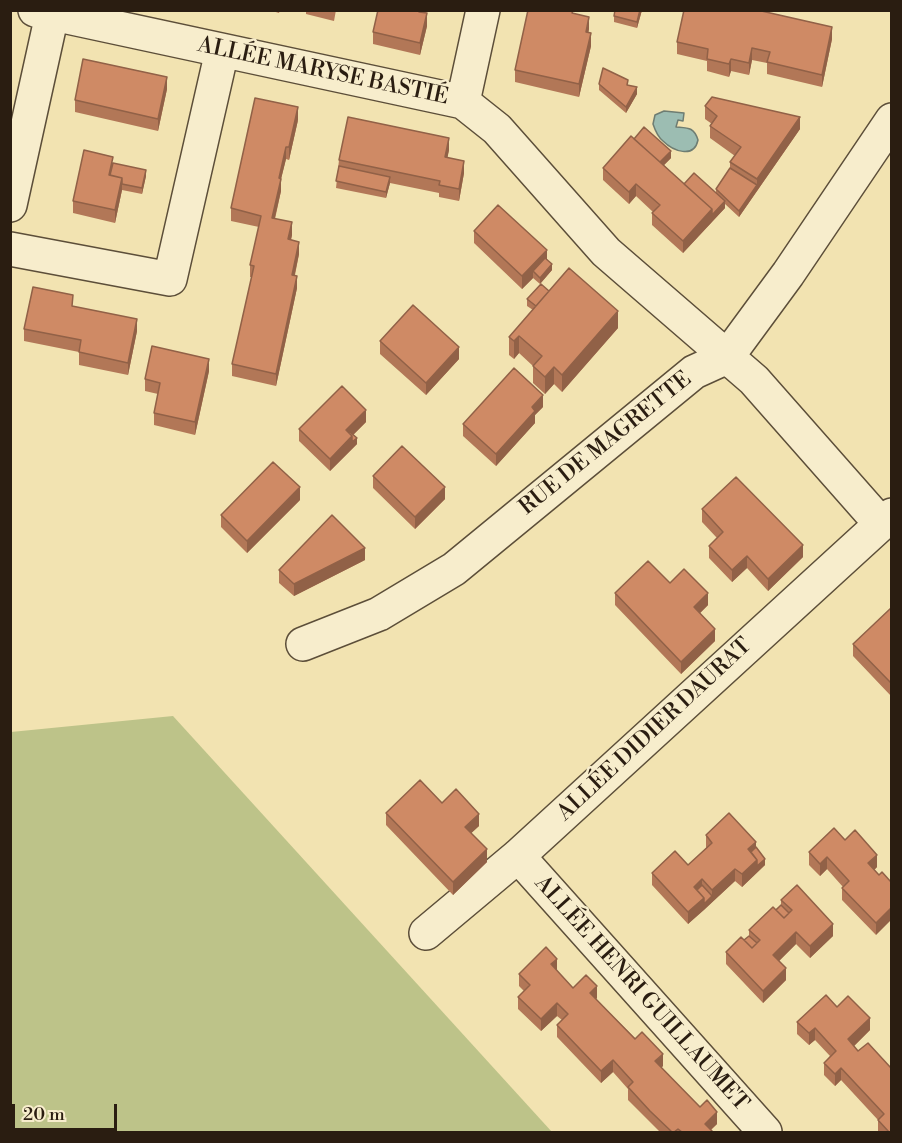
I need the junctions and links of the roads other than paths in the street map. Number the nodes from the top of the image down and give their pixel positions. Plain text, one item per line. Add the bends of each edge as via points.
1 (483, 10) edge
2 (47, 12) edge
3 (222, 51) junction
4 (463, 102) junction
5 (891, 120) edge
6 (10, 205) edge
7 (10, 249) edge
8 (727, 357) junction
9 (886, 519) edge
10 (303, 644) dead end
11 (518, 856) junction
12 (426, 933) dead end
13 (765, 1132) edge

1 - 4 street
2 - 3 street, ALLÉE MARYSE BASTIÉ
2 - 6 street
3 - 4 street, ALLÉE MARYSE BASTIÉ
3 - 7 street via 170,279
4 - 8 street, ALLÉE MARYSE BASTIÉ via 497,129 606,252
5 - 8 street, RUE DE MAGRETTE
8 - 9 street, ALLÉE MARYSE BASTIÉ via 754,380
8 - 10 street, RUE DE MAGRETTE via 694,372 453,568 379,614
9 - 11 street, ALLÉE DIDIER DAURAT
11 - 12 street, ALLÉE DIDIER DAURAT
11 - 13 street, ALLÉE HENRI GUILLAUMET

